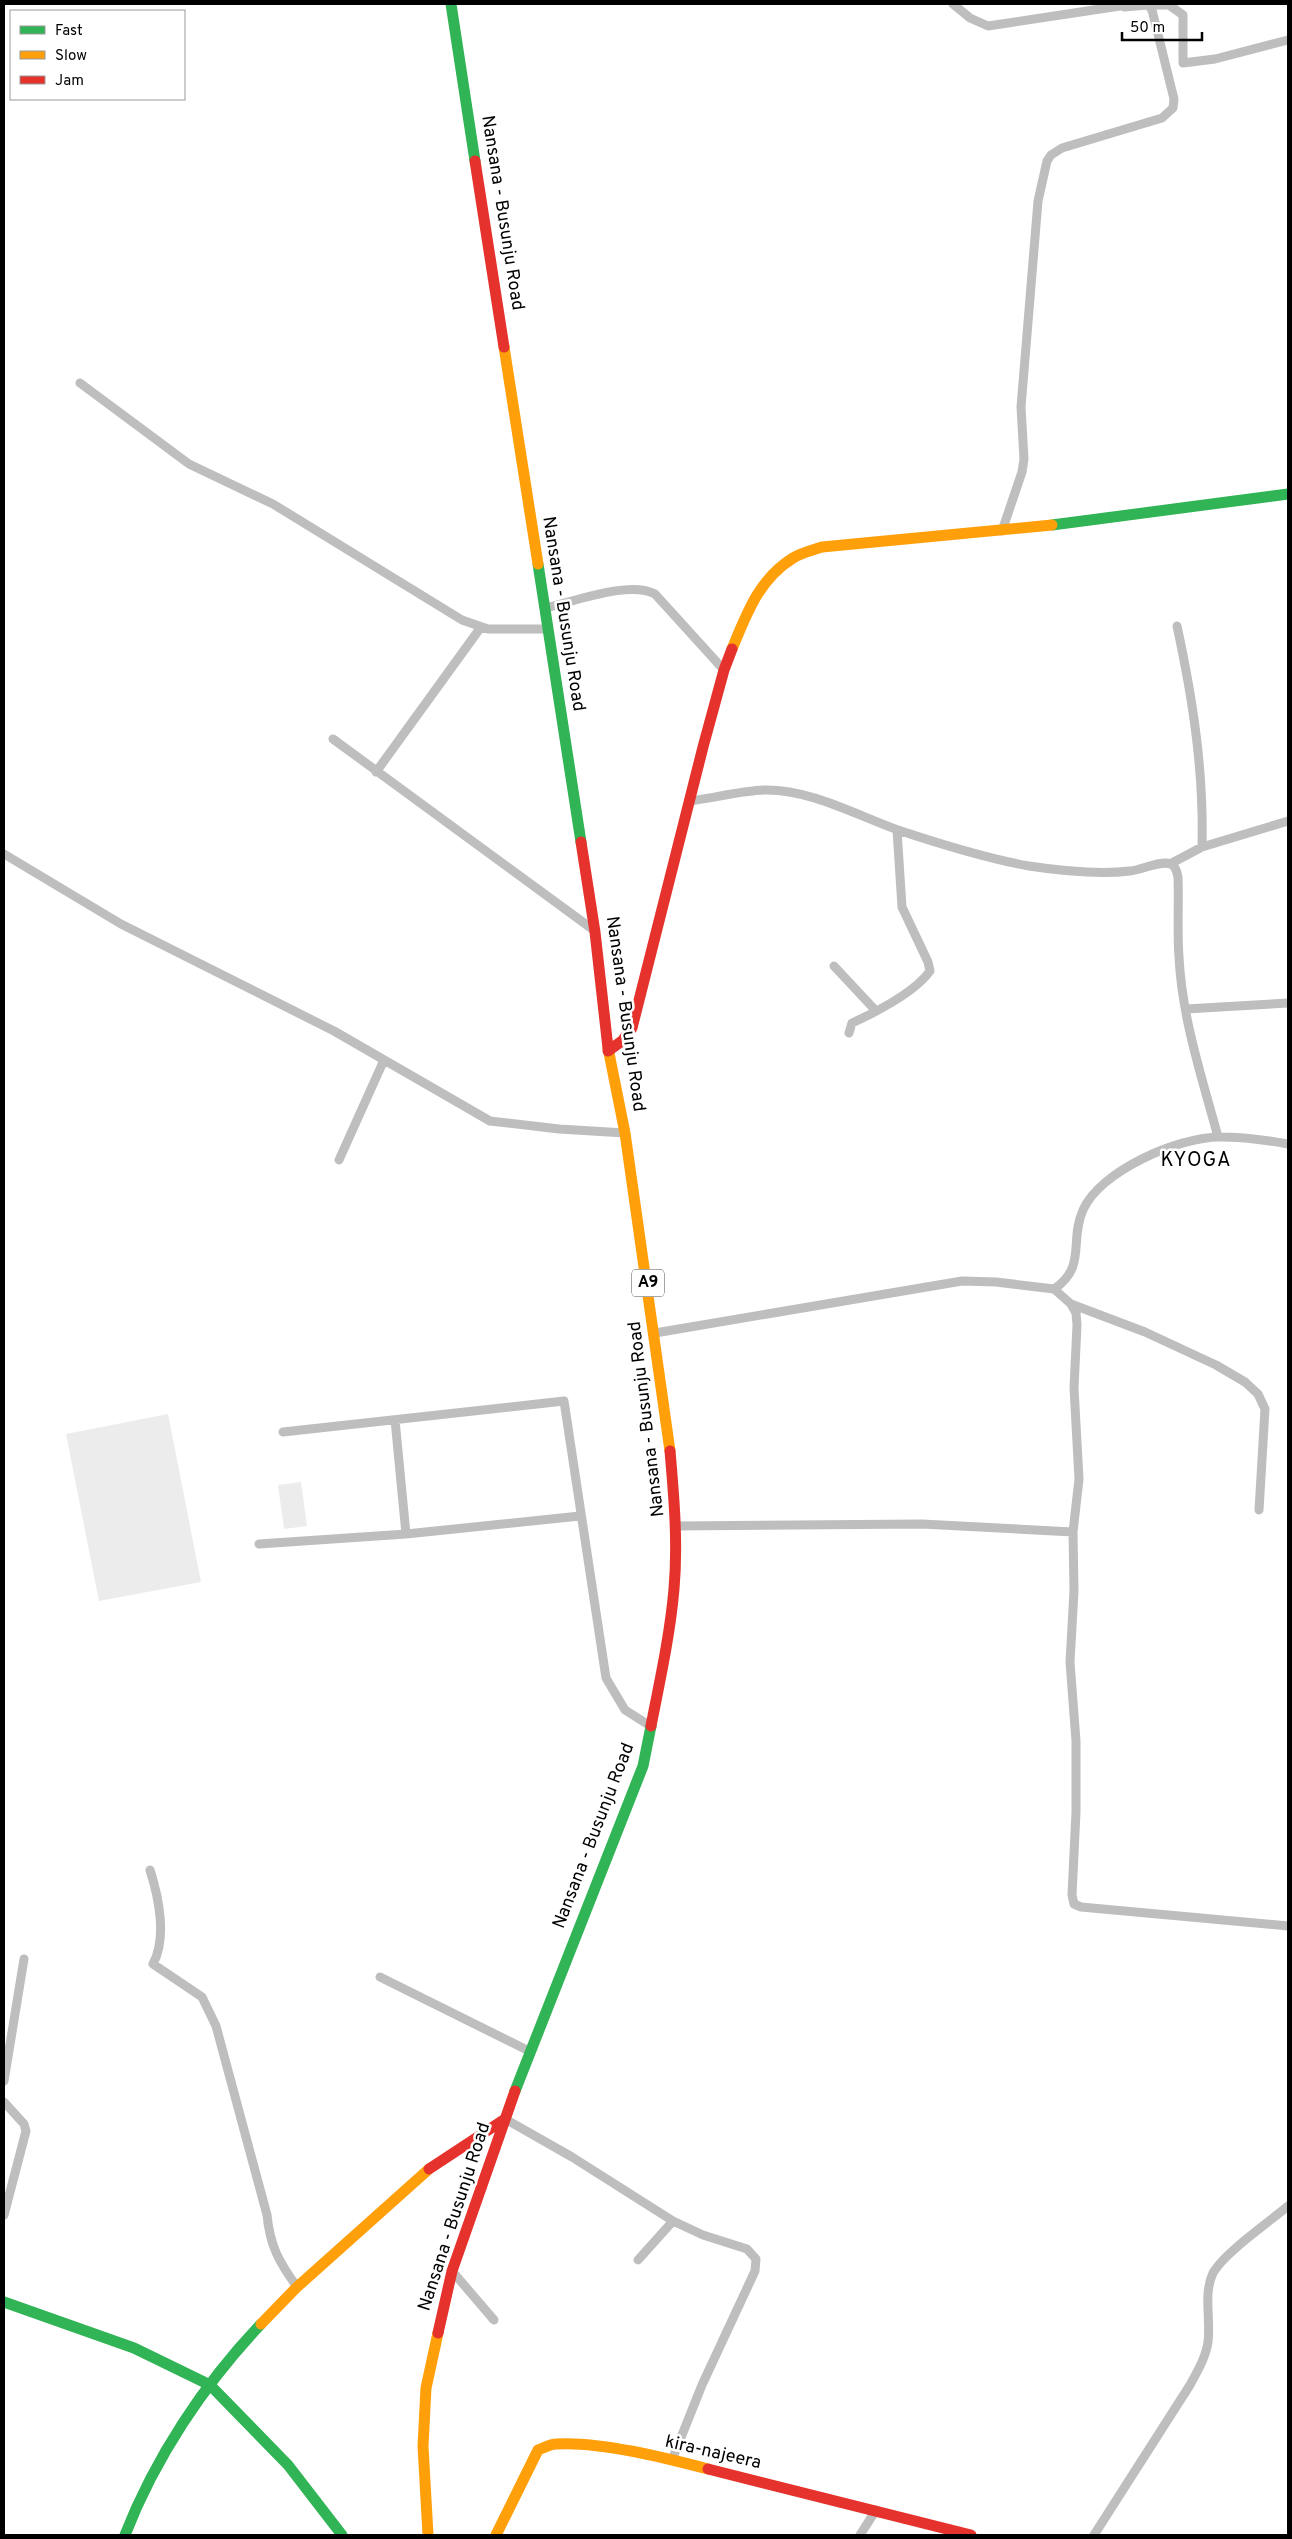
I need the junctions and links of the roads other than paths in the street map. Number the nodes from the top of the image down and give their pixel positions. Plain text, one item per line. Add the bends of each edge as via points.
1 (451, 4) edge
2 (953, 4) edge
3 (1120, 5) edge
4 (1148, 5) edge
5 (1288, 40) edge
6 (80, 382) dead end
7 (1288, 494) edge
8 (1002, 531) junction
9 (545, 608) junction
10 (1177, 626) dead end
11 (480, 627) junction
12 (548, 629) junction
13 (724, 670) junction
14 (333, 740) dead end
15 (376, 772) junction
16 (689, 801) junction
17 (1288, 822) edge
18 (897, 830) junction
19 (1202, 848) junction
20 (4, 854) edge
21 (1170, 864) junction
22 (596, 932) junction
23 (834, 966) dead end
24 (1288, 1003) edge
25 (1186, 1009) junction
26 (876, 1011) junction
27 (849, 1032) dead end
28 (608, 1051) junction
29 (384, 1060) junction
30 (624, 1133) junction
31 (1218, 1137) junction
32 (1288, 1144) edge
33 (339, 1160) dead end
34 (1054, 1289) junction
35 (1071, 1304) junction
36 (655, 1333) junction
37 (395, 1420) junction
38 (283, 1432) dead end
39 (1259, 1510) dead end
40 (580, 1516) junction
41 (676, 1526) junction
42 (1073, 1532) junction
43 (406, 1534) junction
44 (259, 1544) dead end
45 (652, 1727) junction
46 (150, 1870) dead end
47 (1288, 1926) edge
48 (24, 1959) dead end
49 (380, 1977) dead end
50 (529, 2051) junction
51 (4, 2081) edge
52 (4, 2102) edge
53 (505, 2119) junction
54 (1288, 2206) edge
55 (4, 2215) edge
56 (673, 2221) junction
57 (638, 2260) dead end
58 (452, 2271) junction
59 (297, 2287) junction
60 (4, 2302) edge
61 (494, 2320) dead end
62 (210, 2385) junction
63 (672, 2460) junction
64 (876, 2510) junction
65 (125, 2535) edge
66 (342, 2535) edge
67 (428, 2535) edge
68 (496, 2535) edge
69 (860, 2535) edge
70 (971, 2535) edge
71 (1094, 2535) edge

1 - 9 main road, Nansana - Busunju Road / A9
2 - 3 street via 970,18 988,26
3 - 4 street
4 - 5 street via 1168,5 1183,15 1183,63 1215,59
4 - 8 street via 1152,10 1174,99 1173,108 1162,118 1062,148 1047,161 1038,200 1021,407 1024,459
6 - 11 street via 189,464 272,504 462,620
7 - 8 main road
8 - 13 main road via 822,547 794,557 768,577 752,602
9 - 12 main road, Nansana - Busunju Road / A9
9 - 13 street via 616,591 646,589 655,594
10 - 19 street via 1191,690 1199,751
11 - 12 street
11 - 15 street
12 - 22 main road, Nansana - Busunju Road / A9
13 - 16 main road
14 - 15 street
15 - 22 street
16 - 18 street via 765,790 797,794 849,810
16 - 28 main road via 632,1028
17 - 19 street
18 - 21 street via 998,861 1040,867 1111,874
18 - 26 street via 902,907 930,972 924,981
19 - 21 street
20 - 29 street via 121,924 334,1031
21 - 25 street via 1178,877 1179,958
22 - 28 main road, Nansana - Busunju Road / A9
23 - 26 street
24 - 25 street
25 - 31 street
26 - 27 street via 852,1023
28 - 30 main road, Nansana - Busunju Road / A9
29 - 30 street via 490,1121
29 - 33 street
30 - 36 main road, Nansana - Busunju Road / A9
31 - 32 street
31 - 34 street via 1187,1142 1157,1152 1127,1167 1101,1186 1083,1210 1070,1276
34 - 35 street
34 - 36 street via 962,1281
35 - 39 street via 1145,1332 1216,1365 1258,1394 1265,1409
35 - 42 street via 1077,1325 1074,1388 1079,1479
36 - 41 main road, Nansana - Busunju Road / A9 via 669,1437
37 - 38 street
37 - 40 street via 564,1401
37 - 43 street
40 - 43 street
40 - 45 street via 606,1678 625,1710
41 - 42 street via 922,1524
41 - 45 main road, Nansana - Busunju Road / A9 via 674,1589 667,1648
42 - 47 street via 1070,1662 1076,1742 1074,1904
43 - 44 street
45 - 50 main road, Nansana - Busunju Road / A9 via 643,1766
46 - 59 street via 155,1884 160,1933 160,1951 153,1964 202,1997 216,2026 267,2214 271,2242 283,2268
48 - 51 street
49 - 50 street
50 - 53 main road, Nansana - Busunju Road / A9
52 - 55 street via 24,2124 26,2131
53 - 56 street
53 - 58 main road, Nansana - Busunju Road / A9
53 - 59 main road via 433,2165
54 - 71 street via 1223,2260 1213,2273 1208,2291 1208,2345 1202,2361
56 - 57 street
56 - 63 street via 747,2249 756,2259 755,2271 702,2385
58 - 61 street
58 - 67 main road, Nansana - Busunju Road / A9 via 426,2388 423,2446
59 - 62 main road via 251,2335
60 - 62 main road via 134,2348
62 - 65 main road via 171,2442
62 - 66 main road via 288,2465
63 - 64 main road, kira-najeera
63 - 68 main road, kira-najeera via 582,2444 554,2444 538,2450
64 - 69 street
64 - 70 main road, kira-najeera

